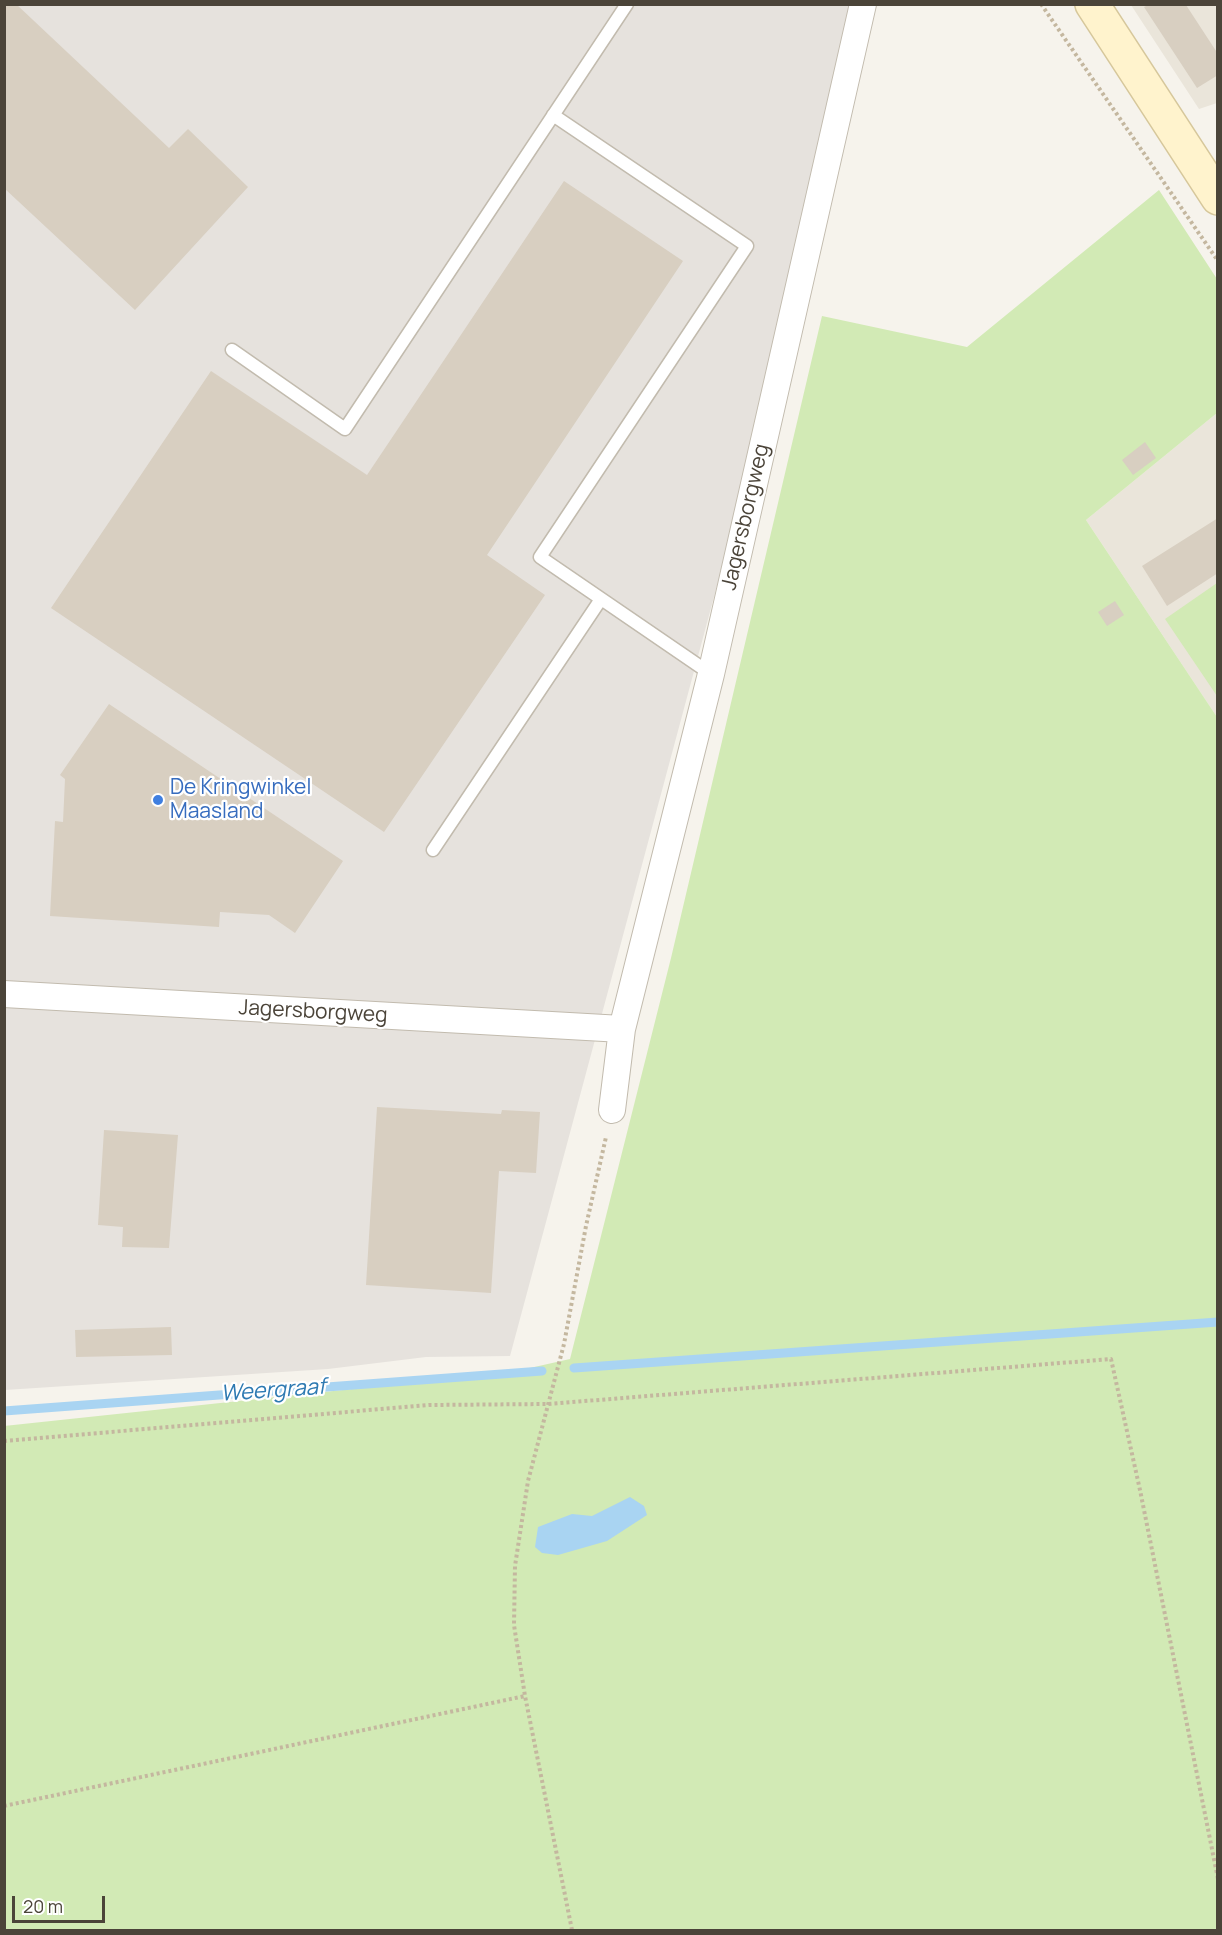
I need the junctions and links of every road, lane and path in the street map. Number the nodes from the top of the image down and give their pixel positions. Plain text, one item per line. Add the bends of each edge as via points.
1 (627, 4) edge
2 (863, 4) edge
3 (1041, 4) edge
4 (1092, 4) edge
5 (553, 115) junction
6 (1218, 198) edge
7 (1218, 261) edge
8 (232, 350) dead end
9 (602, 599) junction
10 (711, 674) junction
11 (433, 850) dead end
12 (4, 994) edge
13 (622, 1029) junction
14 (612, 1110) joint
15 (548, 1404) junction
16 (4, 1440) edge
17 (525, 1696) junction
18 (4, 1806) edge
19 (1218, 1879) edge
20 (572, 1930) edge

1 - 5 lane
2 - 10 street, Jagersborgweg
3 - 7 path
4 - 6 main road
5 - 8 lane via 345,429
5 - 9 lane via 747,246 540,557
9 - 10 lane
9 - 11 lane
10 - 13 street, Jagersborgweg
12 - 13 street, Jagersborgweg
13 - 14 street, Jagersborgweg
14 - 15 path
15 - 16 path via 429,1405
15 - 17 path via 528,1481 515,1566 514,1625
15 - 19 path via 1111,1359
17 - 18 path
17 - 20 path

